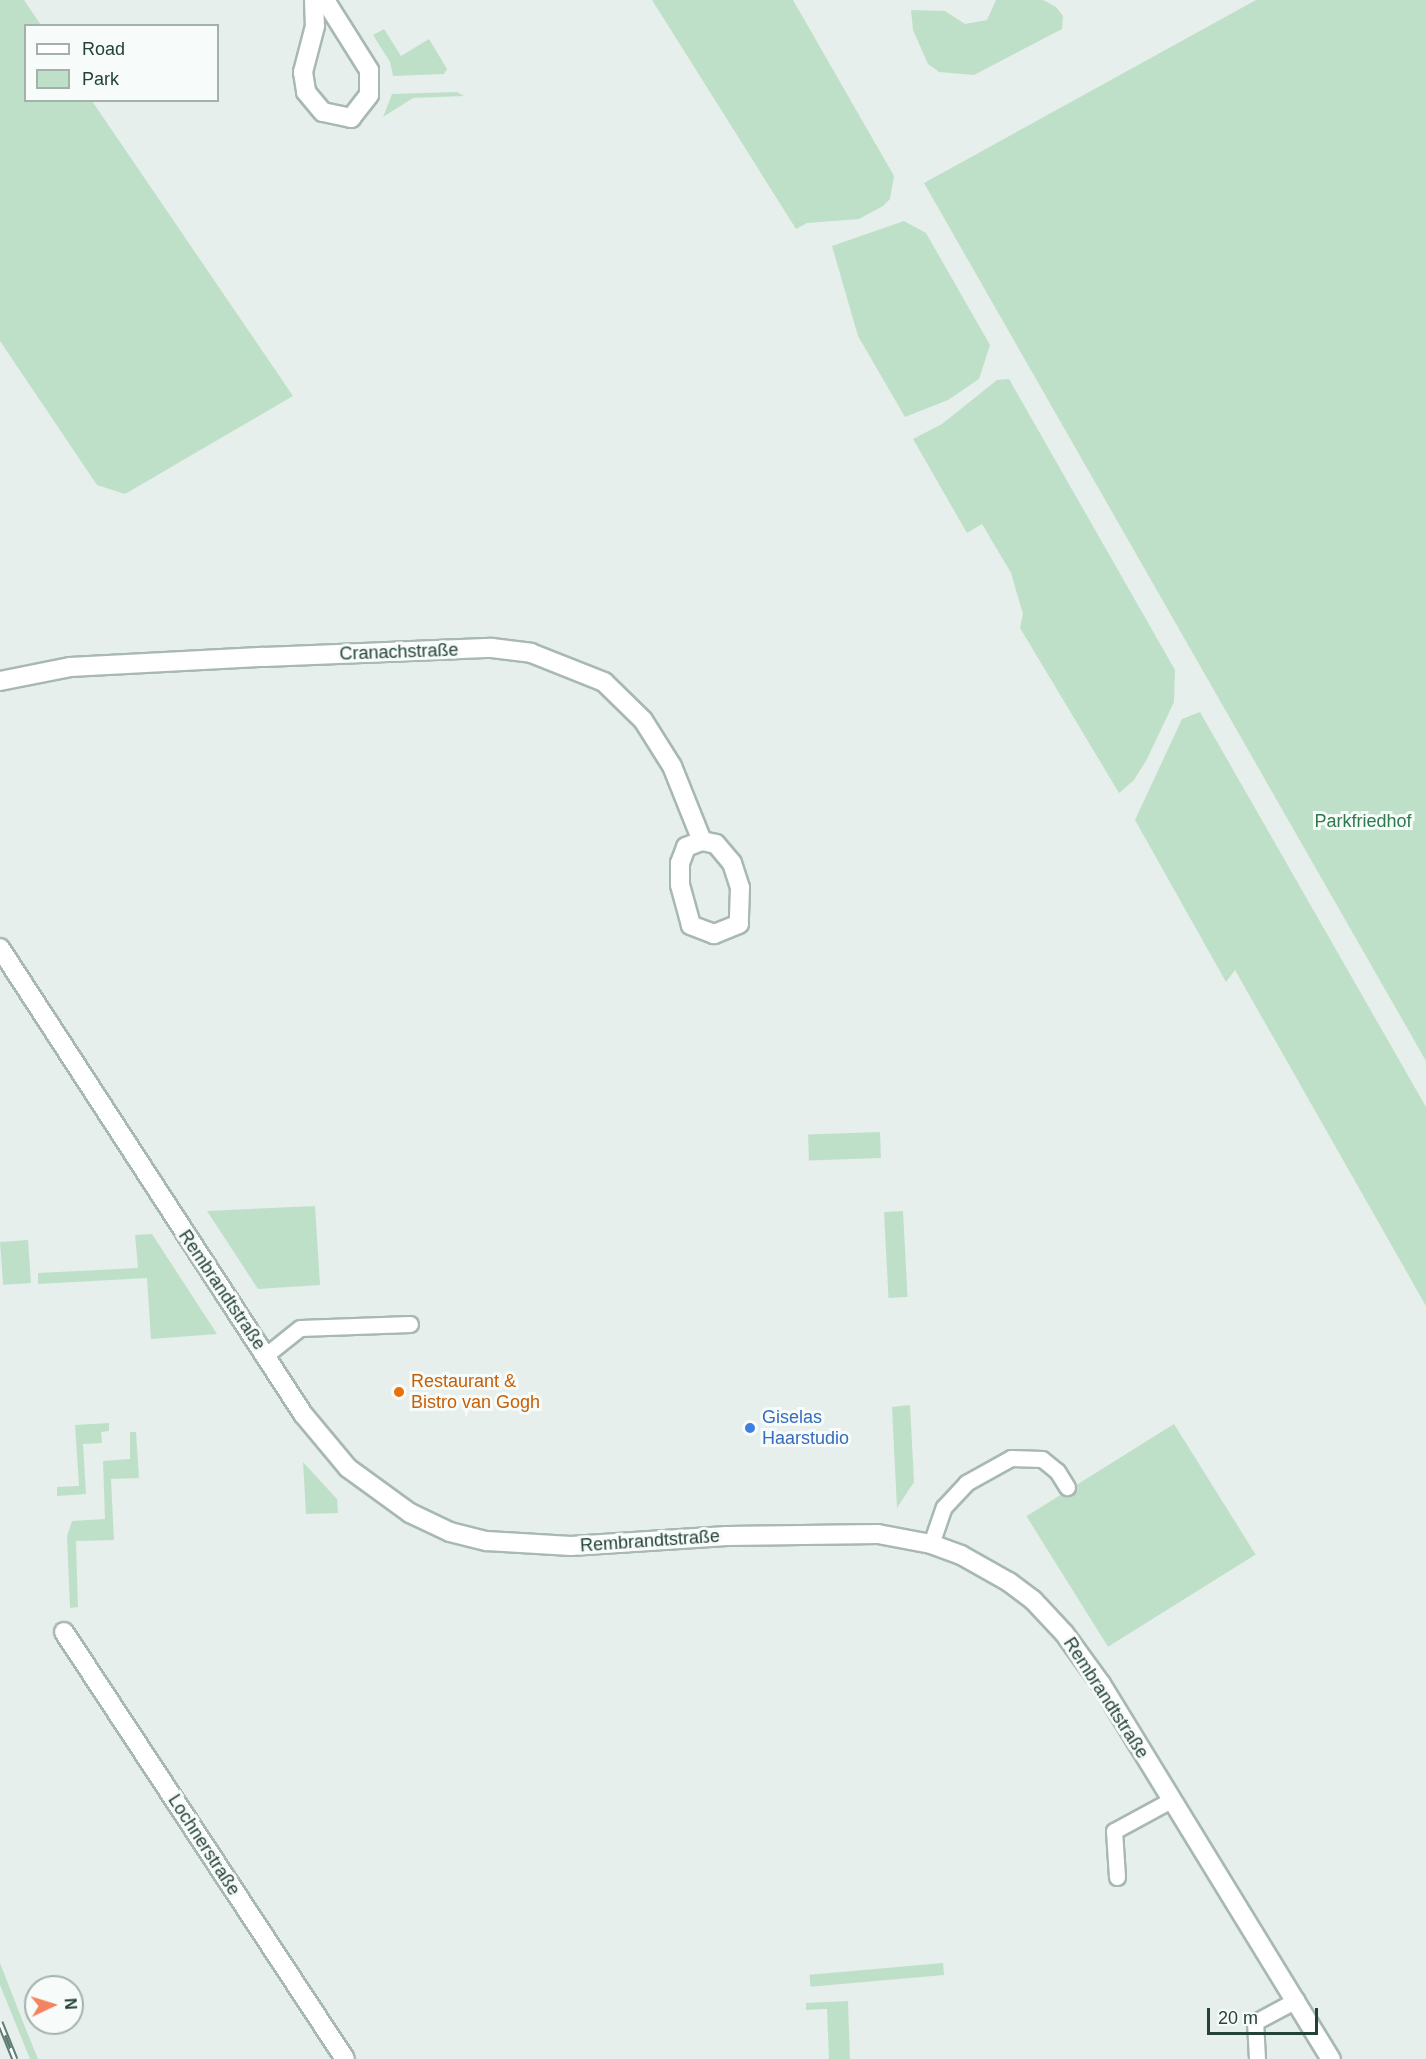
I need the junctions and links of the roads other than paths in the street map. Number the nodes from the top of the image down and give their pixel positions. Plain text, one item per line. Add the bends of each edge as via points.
1 (314, 0) edge
2 (325, 0) edge
3 (0, 681) edge
4 (702, 841) junction
5 (0, 948) edge
6 (410, 1324) dead end
7 (266, 1355) junction
8 (1067, 1487) dead end
9 (931, 1544) junction
10 (64, 1632) dead end
11 (1171, 1800) junction
12 (1117, 1877) dead end
13 (1296, 2000) junction
14 (345, 2059) edge
15 (1257, 2059) edge
16 (1331, 2059) edge

1 - 2 street via 315,26 303,72 306,92 323,111 351,118 369,95 369,70
3 - 4 street, Cranachstraße via 70,668 264,657 492,648 531,653 604,682 643,720 672,766
4 - 4 street via 716,844 732,863 740,888 739,924 714,934 691,925 680,885 680,863 686,847
5 - 7 street, Rembrandtstraße
6 - 7 lane via 300,1328
7 - 9 street, Rembrandtstraße via 303,1414 348,1468 410,1513 450,1532 487,1541 571,1546 839,1533 878,1534
8 - 9 lane via 1057,1471 1042,1459 1011,1458 966,1484 944,1507
9 - 11 street, Rembrandtstraße via 961,1555 1033,1600 1064,1633 1101,1684
10 - 14 street, Lochnerstraße
11 - 12 lane via 1114,1831
11 - 13 street, Rembrandtstraße
13 - 15 lane via 1255,2022
13 - 16 street, Rembrandtstraße

